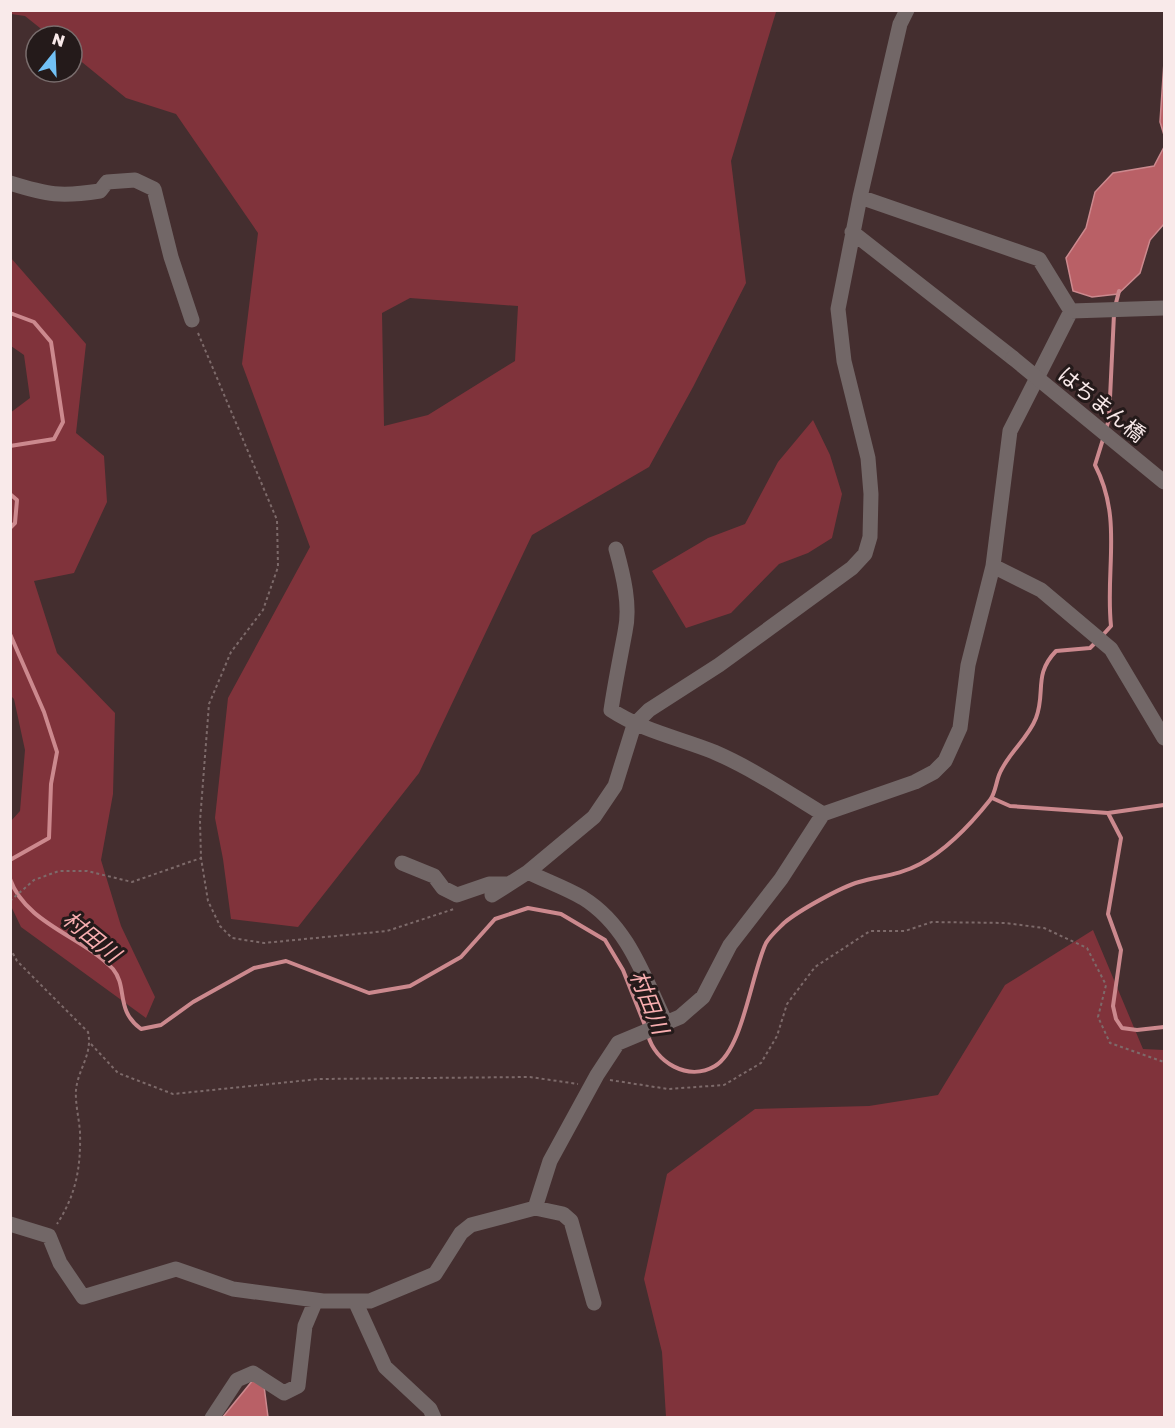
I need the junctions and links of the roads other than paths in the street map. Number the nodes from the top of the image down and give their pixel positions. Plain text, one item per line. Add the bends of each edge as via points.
1 (907, 10) edge
2 (10, 183) edge
3 (860, 197) junction
4 (852, 232) junction
5 (1164, 308) edge
6 (1071, 310) junction
7 (192, 320) road end
8 (1164, 482) edge
9 (616, 549) dead end
10 (993, 566) junction
11 (634, 725) junction
12 (1164, 738) edge
13 (823, 814) junction
14 (402, 863) dead end
15 (528, 872) junction
16 (509, 884) junction
17 (492, 895) dead end
18 (666, 1023) junction
19 (535, 1208) junction
20 (10, 1224) edge
21 (316, 1300) junction
22 (356, 1301) junction
23 (594, 1303) dead end
24 (212, 1418) edge
25 (434, 1418) edge

1 - 3 street via 900,24
2 - 7 street via 64,197 100,191 107,182 135,180 154,189
3 - 4 street
3 - 6 street via 1039,259
4 - 8 street, はちまん橋, bridge
4 - 11 street via 838,309 844,361 868,458 872,520 865,554 852,568 719,665 649,710
5 - 6 street
6 - 10 street via 1010,431
9 - 11 street via 624,578 626,631 611,710
10 - 12 street via 1041,590 1111,649
10 - 13 street via 968,665 960,728 945,761 915,782
11 - 13 street via 753,770
11 - 15 street via 615,786 594,817
13 - 18 street via 781,879 730,945 704,997
14 - 16 street via 434,876 443,888 457,895 489,884
15 - 16 street
15 - 18 street via 583,898 612,922 629,944
16 - 17 street
18 - 19 street via 618,1043 550,1161
19 - 22 street via 471,1226 461,1233 435,1274 370,1301
19 - 23 street via 563,1214 571,1221
20 - 21 street via 49,1236 60,1263 84,1297 176,1269 233,1289
21 - 22 street
21 - 24 street via 305,1326 298,1386 284,1393 253,1373 237,1380
22 - 25 street via 385,1367 430,1409

